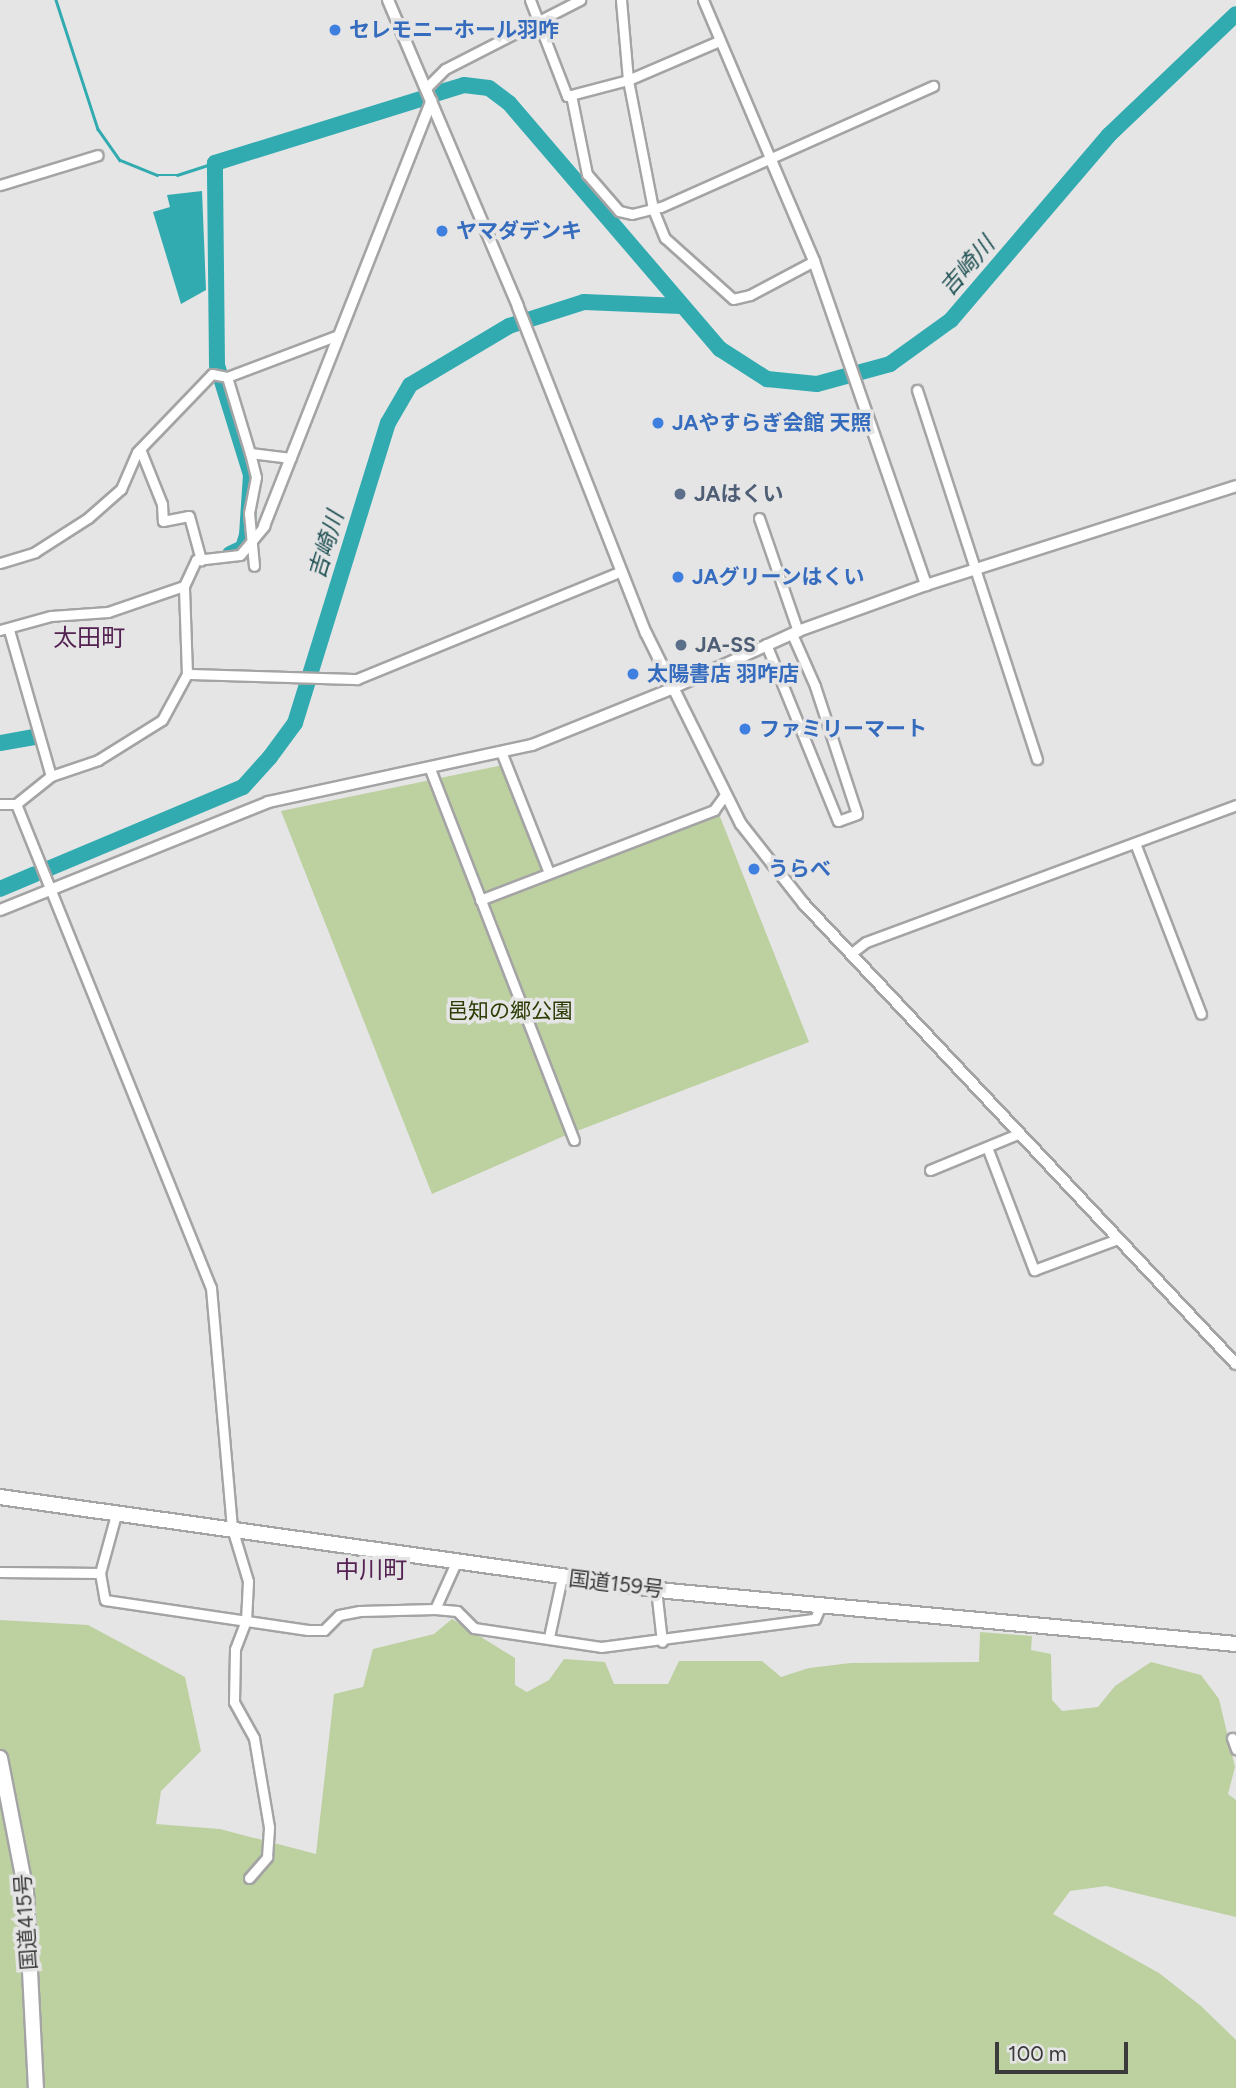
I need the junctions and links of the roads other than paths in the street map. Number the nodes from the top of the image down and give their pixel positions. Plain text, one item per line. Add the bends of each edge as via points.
1 (388, 0) edge
2 (530, 0) edge
3 (580, 0) edge
4 (621, 0) edge
5 (702, 0) edge
6 (537, 21) junction
7 (719, 41) junction
8 (628, 80) junction
9 (933, 86) dead end
10 (426, 88) junction
11 (571, 95) junction
12 (431, 101) junction
13 (98, 155) dead end
14 (771, 160) junction
15 (0, 185) edge
16 (653, 209) junction
17 (814, 261) junction
18 (338, 335) junction
19 (222, 376) junction
20 (917, 390) dead end
21 (140, 449) junction
22 (250, 453) junction
23 (291, 458) junction
24 (1236, 486) edge
25 (759, 518) dead end
26 (264, 526) joint
27 (251, 544) junction
28 (201, 560) junction
29 (0, 563) edge
30 (254, 566) dead end
31 (975, 570) junction
32 (621, 571) junction
33 (926, 585) junction
34 (184, 586) junction
35 (5, 630) edge
36 (795, 632) junction
37 (766, 644) junction
38 (187, 674) junction
39 (671, 689) junction
40 (502, 754) junction
41 (1037, 759) dead end
42 (430, 769) junction
43 (51, 776) junction
44 (725, 795) junction
45 (0, 804) edge
46 (16, 804) junction
47 (1236, 806) edge
48 (1135, 843) junction
49 (549, 873) junction
50 (50, 890) junction
51 (480, 900) junction
52 (0, 911) edge
53 (853, 952) junction
54 (1201, 1014) dead end
55 (1020, 1133) junction
56 (574, 1140) dead end
57 (987, 1147) junction
58 (930, 1170) dead end
59 (1118, 1239) junction
60 (1236, 1364) edge
61 (0, 1497) edge
62 (117, 1511) junction
63 (232, 1528) junction
64 (457, 1560) junction
65 (0, 1572) edge
66 (100, 1573) junction
67 (562, 1577) junction
68 (656, 1589) junction
69 (820, 1607) junction
70 (435, 1608) junction
71 (246, 1621) junction
72 (549, 1637) junction
73 (662, 1642) junction
74 (1228, 1644) edge
75 (1236, 1652) edge
76 (1232, 1738) dead end
77 (1236, 1749) edge
78 (0, 1758) edge
79 (249, 1878) dead end
80 (36, 2088) edge

1 - 10 street
2 - 6 street
3 - 6 street
4 - 8 street
5 - 7 street
6 - 10 street via 445,69
6 - 11 street via 567,96
7 - 8 street
7 - 14 street
8 - 11 street
8 - 16 street
9 - 14 street
10 - 12 street
11 - 16 street via 587,174 619,211
12 - 18 street
12 - 32 street
13 - 15 street
14 - 16 street
14 - 17 street
16 - 17 street via 665,238 733,299 750,295
17 - 33 street
18 - 19 street
18 - 23 street
19 - 21 street
19 - 22 street
20 - 31 street
21 - 28 street via 162,504 163,521 189,516
21 - 29 street via 121,489 88,518 35,552
22 - 23 street
22 - 27 street via 256,477 249,513
23 - 26 street
24 - 31 street
25 - 36 street
26 - 27 street
27 - 28 street via 240,555
27 - 30 street
28 - 34 street via 196,560
31 - 33 street
31 - 41 street
32 - 38 street via 358,679
32 - 39 street
33 - 36 street
34 - 35 street via 108,612 51,616
34 - 38 street
35 - 43 street
36 - 37 street
36 - 37 street via 857,814 838,821
37 - 39 street
38 - 43 street via 162,720 99,760
39 - 40 street
39 - 44 street
40 - 42 street
40 - 49 street
42 - 50 street via 268,802
42 - 51 street
43 - 46 street
44 - 49 street via 714,810
44 - 53 street via 760,852
45 - 46 street
46 - 50 street
47 - 48 street
48 - 53 street via 866,942
48 - 54 street
49 - 51 street
50 - 52 street
50 - 63 street via 211,1288
51 - 56 street
53 - 55 street
55 - 57 street
55 - 59 street
57 - 58 street
57 - 59 street via 1034,1270
59 - 60 street
61 - 62 highway, 国道159号
62 - 63 highway, 国道159号
62 - 66 street
63 - 64 highway, 国道159号
63 - 71 street via 248,1581
64 - 67 highway, 国道159号
64 - 70 street
65 - 66 street
66 - 71 street via 105,1600
67 - 68 highway, 国道159号
67 - 72 street
68 - 69 highway, 国道159号
68 - 73 street
69 - 73 street via 815,1619
69 - 74 highway, 国道159号
70 - 71 street via 339,1615 324,1630
70 - 72 street via 457,1611 474,1628
71 - 79 street via 235,1649 234,1702 254,1738 270,1845 262,1868
72 - 73 street via 601,1647
74 - 75 street
76 - 77 street
78 - 80 highway, 国道415号 via 26,1892

